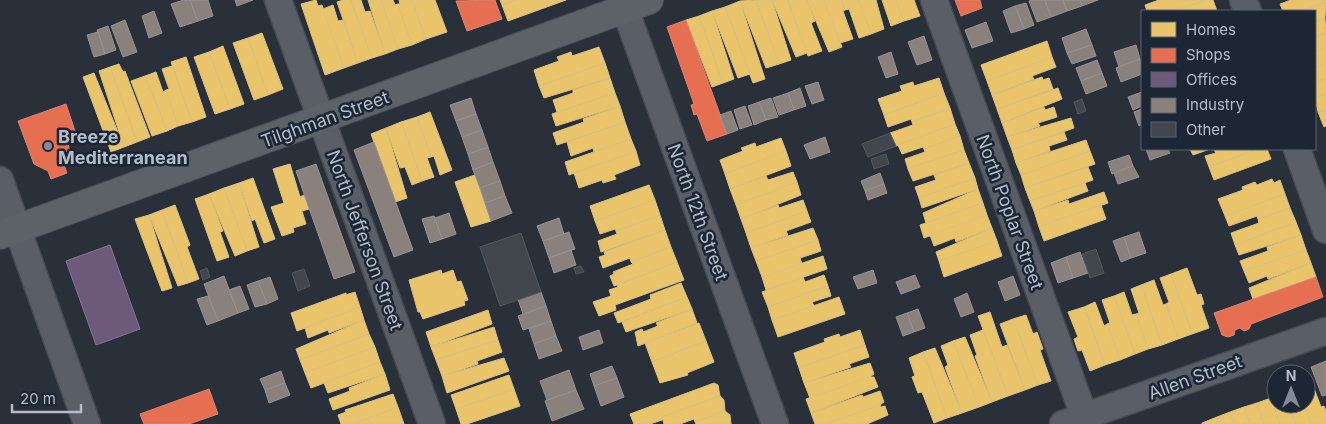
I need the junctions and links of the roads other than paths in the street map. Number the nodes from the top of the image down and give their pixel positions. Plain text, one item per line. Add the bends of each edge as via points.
1 (278, 0) edge
2 (934, 0) edge
3 (632, 3) edge
4 (321, 120) junction
5 (1297, 150) edge
6 (0, 180) edge
7 (1326, 230) edge
8 (9, 232) edge
9 (1326, 331) edge
10 (1078, 422) edge
11 (87, 424) edge
12 (432, 424) edge
13 (774, 424) edge

1 - 4 street, North Jefferson Street
2 - 10 street, North Poplar Street
3 - 4 main road, Tilghman Street
3 - 13 street, North 12th Street
4 - 8 main road, Tilghman Street
4 - 12 street, North Jefferson Street
5 - 7 street
6 - 8 street
8 - 11 street
9 - 10 street, Allen Street

